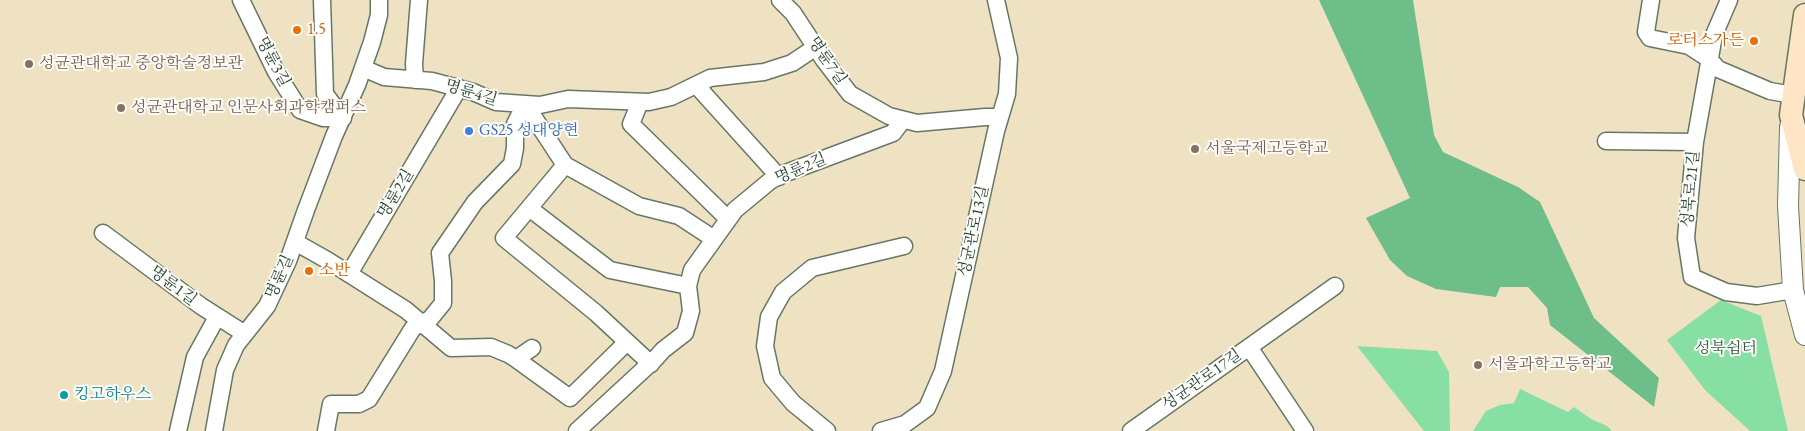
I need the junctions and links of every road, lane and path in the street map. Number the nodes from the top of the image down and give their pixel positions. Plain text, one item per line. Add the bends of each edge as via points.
1 (241, 0) edge
2 (322, 0) edge
3 (379, 0) edge
4 (419, 0) edge
5 (780, 0) edge
6 (996, 0) edge
7 (1651, 0) edge
8 (1729, 0) edge
9 (1805, 15) edge
10 (816, 47) junction
11 (1709, 58) junction
12 (363, 68) junction
13 (415, 80) junction
14 (696, 85) junction
15 (458, 88) junction
16 (640, 102) junction
17 (524, 104) junction
18 (1792, 105) junction
19 (1000, 117) junction
20 (343, 118) junction
21 (903, 120) junction
22 (1606, 141) dead end
23 (1695, 142) junction
24 (565, 164) junction
25 (1805, 169) edge
26 (779, 177) junction
27 (529, 208) junction
28 (728, 219) junction
29 (103, 233) dead end
30 (714, 239) junction
31 (295, 242) junction
32 (904, 246) dead end
33 (348, 274) junction
34 (688, 286) junction
35 (1335, 286) dead end
36 (1794, 290) junction
37 (217, 317) junction
38 (422, 323) junction
39 (245, 334) junction
40 (1805, 335) edge
41 (627, 342) junction
42 (1249, 347) junction
43 (532, 348) dead end
44 (516, 359) junction
45 (651, 364) junction
46 (178, 431) edge
47 (214, 431) edge
48 (326, 431) edge
49 (577, 431) edge
50 (827, 431) edge
51 (881, 431) edge
52 (1130, 431) edge
53 (1305, 431) edge

1 - 20 street, 명륜3길 via 276,72 300,110 323,118
2 - 20 street via 325,94
3 - 12 street, 명륜길 via 379,16
4 - 13 street
5 - 10 street, 명륜7길 via 793,12
6 - 19 street, 성균관로13길 via 1010,58 1007,94
7 - 11 street via 1646,32 1650,38 1689,46
8 - 11 street, 성북로21길 via 1714,35
9 - 18 main road
10 - 14 street, 명륜4길 via 792,62 764,72 710,78
10 - 21 street, 명륜7길 via 850,94 888,116
11 - 18 street via 1718,69 1770,91
11 - 23 street, 성북로21길
12 - 13 street, 명륜4길 via 384,77
12 - 20 street, 명륜길
13 - 15 street, 명륜4길
14 - 16 street, 명륜4길 via 671,98
14 - 26 street
15 - 17 street, 명륜4길 via 496,102
15 - 33 street, 명륜2길
16 - 17 street, 명륜4길 via 568,98 540,105
16 - 28 street via 631,124
17 - 24 street
17 - 38 street via 515,124 512,164 475,202 440,253 443,303 430,319
18 - 25 main road
18 - 36 street via 1788,206
19 - 21 street, 명륜7길 via 917,123
19 - 51 street, 성균관로13길 via 943,371 927,408 905,424
20 - 31 street, 명륜길
21 - 26 street, 명륜2길 via 893,133
22 - 23 street
23 - 36 street, 성북로21길 via 1686,238 1692,277 1726,292 1757,296
24 - 27 street
24 - 30 street via 639,206 679,216
26 - 28 street, 명륜2길 via 770,181
27 - 34 street via 610,270
27 - 41 street via 504,238
28 - 30 street, 명륜2길
29 - 37 street, 명륜1길
30 - 34 street, 명륜2길 via 692,270
31 - 33 street
31 - 39 street, 명륜길 via 267,306
32 - 50 street via 812,268 784,292 769,317 764,346 772,378 793,403
33 - 38 street
34 - 45 street, 명륜2길 via 691,310 685,333
35 - 42 street, 성균관로17길
36 - 40 street
37 - 39 street, 명륜1길
37 - 46 street via 195,357
38 - 44 street via 451,348 491,347
38 - 48 street via 413,328 369,399 360,404 331,404
39 - 47 street, 명륜길 via 224,370
41 - 44 street via 570,398
41 - 45 street
42 - 52 street, 성균관로17길
42 - 53 street, 성균관로17길
43 - 44 street
45 - 49 street, 명륜2길

